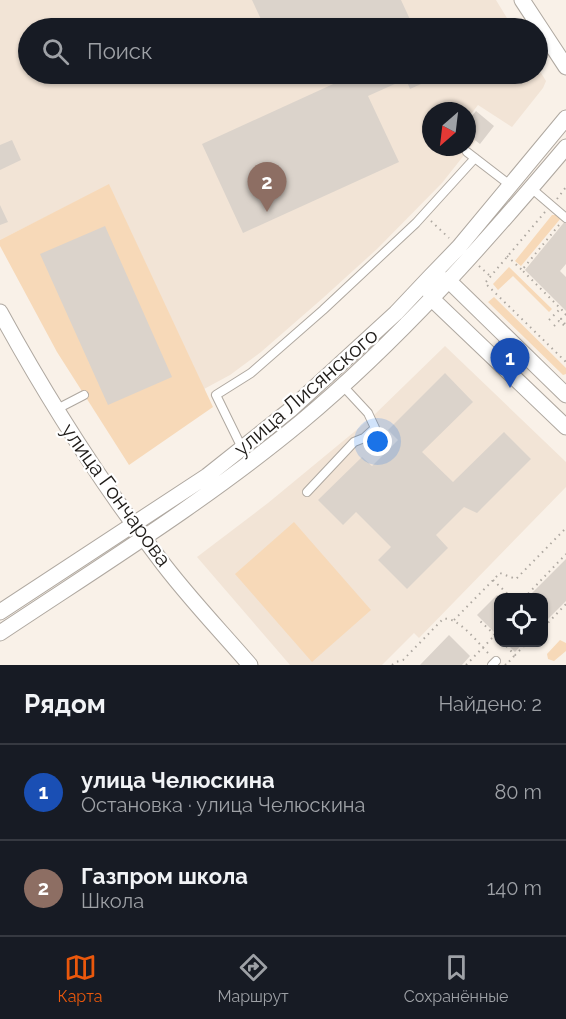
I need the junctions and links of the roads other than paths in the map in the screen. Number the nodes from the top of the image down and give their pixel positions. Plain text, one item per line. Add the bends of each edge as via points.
1 (522, 0) edge
2 (534, 18) edge
3 (548, 40) edge
4 (566, 67) edge
5 (566, 118) edge
6 (566, 147) edge
7 (472, 156) edge
8 (475, 158) junction
9 (510, 185) junction
10 (531, 188) junction
11 (566, 217) edge
12 (429, 278) junction
13 (448, 280) junction
14 (431, 298) junction
15 (0, 312) edge
16 (342, 385) junction
17 (564, 389) edge
18 (84, 395) dead end
19 (55, 410) junction
20 (566, 427) edge
21 (242, 448) junction
22 (307, 492) dead end
23 (134, 525) junction
24 (143, 537) junction
25 (0, 612) edge
26 (0, 633) edge
27 (250, 665) edge

1 - 2 street
3 - 4 street
5 - 9 street, улица Лисянского
6 - 10 street, улица Лисянского
7 - 8 lane
8 - 9 lane
8 - 21 lane via 416,223 322,310 251,373 216,395
9 - 12 street, улица Лисянского
10 - 11 lane
10 - 13 street, улица Лисянского
12 - 13 street
12 - 14 street
12 - 21 street, улица Лисянского via 353,354
13 - 14 street, улица Лисянского
13 - 17 street
14 - 16 street, улица Лисянского
14 - 20 street
15 - 19 street, улица Гончарова
16 - 22 lane via 368,413 375,428 354,442
16 - 24 street, улица Лисянского via 215,490
18 - 19 lane
19 - 23 street, улица Гончарова
21 - 23 street, улица Лисянского
23 - 24 street, улица Гончарова
23 - 25 street, улица Лисянского
24 - 26 street, улица Лисянского
24 - 27 street, улица Гончарова

